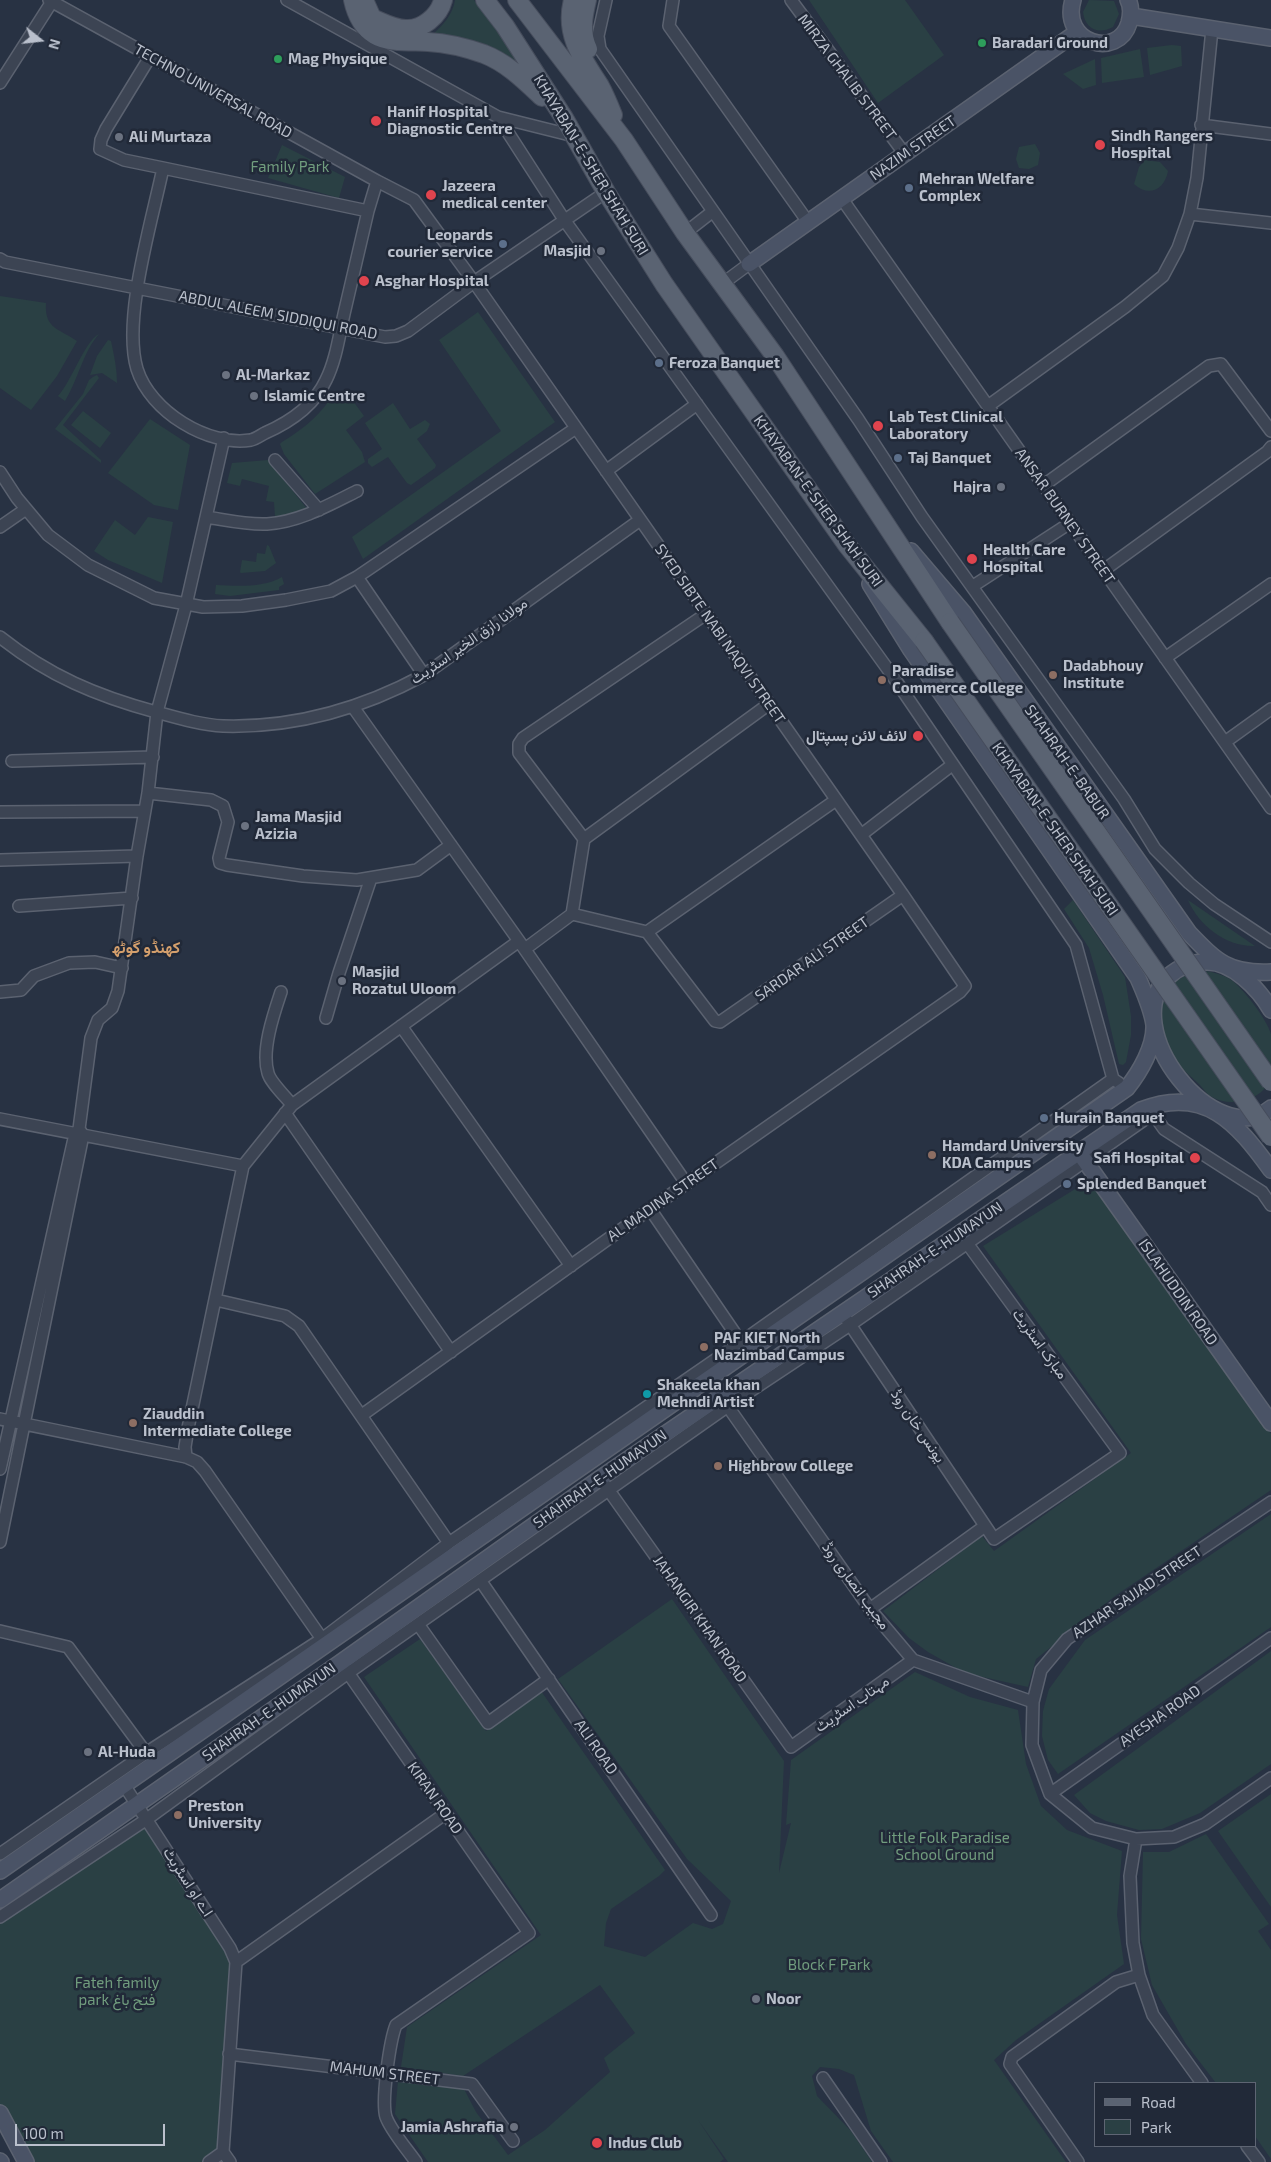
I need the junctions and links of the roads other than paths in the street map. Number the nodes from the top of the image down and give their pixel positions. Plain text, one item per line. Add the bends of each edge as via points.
1 (287, 0) edge
2 (354, 0) edge
3 (364, 0) edge
4 (443, 0) edge
5 (485, 0) edge
6 (517, 0) edge
7 (573, 0) edge
8 (587, 0) edge
9 (606, 0) edge
10 (673, 0) edge
11 (791, 0) edge
12 (1073, 0) edge
13 (1128, 0) edge
14 (51, 1) edge
15 (1131, 16) junction
16 (1212, 29) junction
17 (1077, 32) junction
18 (1271, 38) edge
19 (150, 57) junction
20 (0, 83) edge
21 (498, 117) junction
22 (564, 118) junction
23 (1201, 125) junction
24 (1271, 134) edge
25 (574, 136) junction
26 (624, 140) junction
27 (904, 153) junction
28 (163, 168) junction
29 (377, 181) junction
30 (606, 192) junction
31 (842, 198) junction
32 (368, 211) junction
33 (712, 212) junction
34 (1190, 214) junction
35 (565, 221) junction
36 (808, 222) junction
37 (1271, 223) edge
38 (685, 233) junction
39 (0, 259) edge
40 (749, 264) junction
41 (474, 282) junction
42 (722, 284) junction
43 (138, 287) junction
44 (341, 328) junction
45 (697, 404) junction
46 (988, 406) junction
47 (576, 428) junction
48 (1271, 431) edge
49 (224, 438) junction
50 (1271, 448) edge
51 (275, 460) dead end
52 (606, 471) junction
53 (0, 472) edge
54 (1044, 486) junction
55 (357, 491) dead end
56 (26, 509) junction
57 (319, 510) junction
58 (206, 516) junction
59 (883, 518) junction
60 (640, 520) junction
61 (1070, 523) junction
62 (0, 527) edge
63 (846, 545) junction
64 (1104, 570) junction
65 (357, 577) junction
66 (1271, 584) edge
67 (973, 586) junction
68 (186, 605) junction
69 (706, 614) junction
70 (0, 637) edge
71 (1165, 658) junction
72 (424, 675) junction
73 (769, 704) junction
74 (353, 707) junction
75 (1271, 709) edge
76 (158, 712) junction
77 (1225, 742) junction
78 (153, 757) junction
79 (12, 761) dead end
80 (952, 765) junction
81 (148, 793) junction
82 (836, 800) junction
83 (1271, 808) edge
84 (145, 811) junction
85 (0, 812) edge
86 (861, 835) junction
87 (584, 839) junction
88 (451, 845) junction
89 (137, 856) junction
90 (0, 860) edge
91 (371, 878) junction
92 (903, 895) junction
93 (132, 898) junction
94 (19, 906) dead end
95 (572, 914) junction
96 (647, 932) junction
97 (1271, 942) edge
98 (522, 945) junction
99 (122, 968) junction
100 (1231, 968) junction
101 (1271, 972) edge
102 (964, 986) joint
103 (0, 992) edge
104 (281, 992) dead end
105 (1271, 1010) edge
106 (326, 1018) dead end
107 (400, 1026) junction
108 (1154, 1026) junction
109 (1114, 1078) junction
110 (1271, 1082) edge
111 (1127, 1088) junction
112 (1271, 1108) edge
113 (288, 1109) junction
114 (1148, 1110) junction
115 (1218, 1111) junction
116 (0, 1119) edge
117 (79, 1133) junction
118 (1271, 1137) edge
119 (1082, 1156) junction
120 (243, 1166) junction
121 (1271, 1170) edge
122 (686, 1184) junction
123 (1271, 1205) edge
124 (650, 1209) junction
125 (947, 1211) junction
126 (964, 1239) junction
127 (571, 1266) junction
128 (216, 1300) junction
129 (846, 1319) junction
130 (744, 1347) junction
131 (451, 1352) junction
132 (725, 1401) junction
133 (362, 1415) junction
134 (5, 1420) edge
135 (1271, 1423) edge
136 (24, 1424) junction
137 (186, 1457) junction
138 (0, 1469) edge
139 (599, 1478) junction
140 (609, 1491) junction
141 (1271, 1502) edge
142 (985, 1526) junction
143 (994, 1539) joint
144 (0, 1542) edge
145 (449, 1543) junction
146 (480, 1580) junction
147 (870, 1609) junction
148 (418, 1624) junction
149 (0, 1631) edge
150 (1271, 1638) edge
151 (322, 1639) junction
152 (913, 1660) junction
153 (344, 1668) junction
154 (549, 1679) junction
155 (1033, 1702) junction
156 (791, 1747) joint
157 (146, 1753) junction
158 (1271, 1778) edge
159 (124, 1785) junction
160 (1050, 1794) junction
161 (136, 1805) junction
162 (446, 1813) junction
163 (147, 1819) junction
164 (1136, 1839) junction
165 (0, 1854) edge
166 (0, 1871) edge
167 (0, 1900) edge
168 (711, 1915) dead end
169 (0, 1917) edge
170 (236, 1962) junction
171 (1139, 1975) junction
172 (229, 2054) junction
173 (387, 2072) junction
174 (823, 2078) dead end
175 (1201, 2082) edge
176 (0, 2113) edge
177 (513, 2141) dead end
178 (1248, 2147) edge
179 (226, 2157) edge
180 (26, 2162) edge
181 (209, 2162) edge
182 (416, 2162) edge
183 (881, 2162) edge
184 (1078, 2162) edge
185 (1259, 2162) edge

1 - 21 street
2 - 22 main road via 357,16 376,36 439,43 484,54 512,70
3 - 4 main road via 372,18 407,30 424,25 435,16
5 - 22 main road, KHAYABAN-E-SHER SHAH SURI
6 - 26 main road, KHAYABAN-E-SHER SHAH SURI
7 - 26 main road via 570,28 576,46 601,88
8 - 26 main road via 582,19 583,39 613,86
9 - 33 street via 598,36 600,49
10 - 36 street via 669,26
11 - 27 street, MIRZA GHALIB STREET
12 - 17 main road via 1071,22
13 - 15 main road
14 - 19 street, TECHNO UNIVERSAL ROAD
14 - 20 street
15 - 16 main road
15 - 17 main road via 1120,37 1109,42 1097,44
16 - 18 main road
16 - 23 street
17 - 27 main road, NAZIM STREET
19 - 28 street via 106,129 100,149 124,160
19 - 29 street, TECHNO UNIVERSAL ROAD
21 - 25 street
21 - 35 street
22 - 25 main road, KHAYABAN-E-SHER SHAH SURI
23 - 24 street
23 - 34 street via 1197,178
25 - 30 main road, KHAYABAN-E-SHER SHAH SURI
26 - 38 main road, KHAYABAN-E-SHER SHAH SURI
27 - 31 main road, NAZIM STREET
28 - 32 street
28 - 43 street
29 - 32 street
29 - 41 street, TECHNO UNIVERSAL ROAD via 414,200
30 - 35 street, ABDUL ALEEM SIDDIQUI ROAD
30 - 63 main road, KHAYABAN-E-SHER SHAH SURI via 664,284
31 - 36 main road, NAZIM STREET
31 - 46 street, ANSAR BURNEY STREET
32 - 44 street
33 - 38 street
33 - 40 street
34 - 37 street
34 - 46 street via 1178,248 1163,276
35 - 41 street, ABDUL ALEEM SIDDIQUI ROAD
35 - 45 street
36 - 40 main road, NAZIM STREET
38 - 42 main road, KHAYABAN-E-SHER SHAH SURI
39 - 43 street, ABDUL ALEEM SIDDIQUI ROAD
40 - 42 street
40 - 67 street
41 - 44 street, ABDUL ALEEM SIDDIQUI ROAD via 396,336 385,337
41 - 47 street, SYED SIBTE NABI NAQVI STREET
42 - 59 main road, KHAYABAN-E-SHER SHAH SURI via 776,356
43 - 44 street, ABDUL ALEEM SIDDIQUI ROAD
43 - 49 street via 134,348 138,370 149,395 192,429
44 - 49 street via 326,381 305,409 281,426 252,440
45 - 52 street
45 - 80 street via 892,675
46 - 54 street, ANSAR BURNEY STREET
47 - 52 street, SYED SIBTE NABI NAQVI STREET
47 - 65 street
48 - 54 street via 1221,364 1209,366
49 - 58 street
50 - 64 street
51 - 57 street
52 - 60 street, SYED SIBTE NABI NAQVI STREET
53 - 56 street
54 - 61 street, ANSAR BURNEY STREET
55 - 57 street
56 - 62 street
56 - 68 street via 48,535 88,565 154,598
57 - 58 street via 288,521 267,524
58 - 68 street
59 - 100 main road, SHAHRAH-E-BABUR via 963,612 1189,934 1206,951
59 - 110 main road, KHAYABAN-E-SHER SHAH SURI, bridge via 950,622
60 - 69 street, SYED SIBTE NABI NAQVI STREET
60 - 72 street, مولانا رازق الخیر اسٹریٹ
61 - 64 street, ANSAR BURNEY STREET
61 - 67 street
63 - 108 main road via 911,650 1138,978
63 - 118 main road, KHAYABAN-E-SHER SHAH SURI, bridge via 924,641
64 - 71 street, ANSAR BURNEY STREET
65 - 68 street via 331,591 286,600 242,606
65 - 72 street
66 - 71 street
67 - 97 street via 1124,799 1155,849 1214,904
68 - 76 street
69 - 73 street, SYED SIBTE NABI NAQVI STREET
69 - 87 street via 523,738 519,744 519,753
70 - 76 street, مولانا رازق الخیر اسٹریٹ via 40,667 72,684 121,703
71 - 77 street, ANSAR BURNEY STREET
72 - 74 street, مولانا رازق الخیر اسٹریٹ
73 - 82 street, SYED SIBTE NABI NAQVI STREET
73 - 87 street
74 - 76 street, مولانا رازق الخیر اسٹریٹ via 264,724 223,726
74 - 88 street
75 - 77 street
76 - 78 street
77 - 83 street, ANSAR BURNEY STREET
78 - 79 street
78 - 81 street
80 - 86 street
80 - 109 street via 1076,945
81 - 84 street
81 - 91 street via 211,800 224,806 228,822 220,863 303,876
82 - 86 street, SYED SIBTE NABI NAQVI STREET
82 - 96 street
84 - 85 street
84 - 89 street
86 - 92 street, SYED SIBTE NABI NAQVI STREET
87 - 95 street
88 - 91 street via 417,870
88 - 98 street
89 - 90 street
89 - 93 street
91 - 106 street
92 - 96 street, SARDAR ALI STREET via 720,1022 714,1021
92 - 102 street, SYED SIBTE NABI NAQVI STREET
93 - 94 street
93 - 99 street
95 - 96 street
95 - 98 street
98 - 107 street
98 - 122 street
99 - 103 street via 95,962 69,963 34,976 21,990
99 - 117 street via 112,1008 98,1020 91,1038
100 - 101 main road, SHAHRAH-E-BABUR
100 - 105 main road via 1251,984
100 - 108 main road via 1211,962 1195,962 1176,969 1162,983 1153,1001
102 - 122 street, AL MADINA STREET via 960,992
104 - 113 street via 270,1026 268,1074
107 - 113 street
107 - 127 street
108 - 111 main road, SHAHRAH-E-HUMAYUN via 1146,1060
108 - 115 main road via 1161,1050 1176,1075 1196,1096
109 - 111 street
109 - 130 street
111 - 114 main road
111 - 125 main road, SHAHRAH-E-HUMAYUN
112 - 115 main road, SHAHRAH-E-HUMAYUN via 1252,1117 1235,1117
113 - 120 street
113 - 131 street
114 - 115 main road, SHAHRAH-E-HUMAYUN via 1164,1103 1180,1102
114 - 119 main road, SHAHRAH-E-HUMAYUN
114 - 123 street via 1164,1129 1262,1192
115 - 121 main road via 1244,1136
116 - 117 street
117 - 120 street
117 - 134 street
117 - 136 street
119 - 126 main road, SHAHRAH-E-HUMAYUN
119 - 135 main road, ISLAHUDDIN ROAD
120 - 128 street
122 - 124 street, AL MADINA STREET
124 - 127 street, AL MADINA STREET
124 - 130 street
125 - 126 main road
125 - 130 main road, SHAHRAH-E-HUMAYUN
126 - 129 main road, SHAHRAH-E-HUMAYUN
126 - 143 street, مبارک اسٹریٹ via 1120,1453
127 - 131 street, AL MADINA STREET
128 - 133 street via 293,1320
128 - 137 street via 188,1428
129 - 132 main road, SHAHRAH-E-HUMAYUN
129 - 142 street, یونس خان روڈ
130 - 145 street
130 - 159 main road, SHAHRAH-E-HUMAYUN
131 - 133 street, AL MADINA STREET
132 - 139 main road, SHAHRAH-E-HUMAYUN
132 - 140 street
132 - 147 street, مجیب انصاری روڈ
133 - 145 street
134 - 136 street
134 - 138 street
136 - 137 street
136 - 144 street
137 - 151 street via 205,1471
139 - 140 street, JAHANGIR KHAN ROAD
139 - 153 main road, SHAHRAH-E-HUMAYUN
140 - 146 street
140 - 156 street, JAHANGIR KHAN ROAD
141 - 155 street, AZHAR SAJJAD STREET via 1067,1639 1042,1670
142 - 143 street, یونس خان روڈ
142 - 147 street
145 - 151 street
146 - 148 street
146 - 154 street, ALI ROAD
147 - 152 street, مجیب انصاری روڈ
148 - 153 street
148 - 154 street via 488,1723
149 - 157 street via 68,1647
150 - 160 street, AYESHA ROAD
151 - 157 street
152 - 155 street
152 - 156 street, مہتاب اسٹریٹ
153 - 161 main road, SHAHRAH-E-HUMAYUN
153 - 162 street, KIRAN ROAD
153 - 163 street
154 - 168 street, ALI ROAD
155 - 160 street, AZHAR SAJJAD STREET via 1032,1745
157 - 165 street
158 - 164 street via 1205,1824 1174,1837
159 - 161 street, اے او اسٹریٹ
159 - 166 main road, SHAHRAH-E-HUMAYUN
160 - 164 street via 1092,1828
161 - 163 street, اے او اسٹریٹ
161 - 167 main road, SHAHRAH-E-HUMAYUN
162 - 170 street
162 - 173 street, KIRAN ROAD via 529,1933 396,2025
163 - 169 street
163 - 170 street, اے او اسٹریٹ
164 - 171 street via 1130,1876 1133,1943
170 - 172 street
171 - 175 street via 1153,2015
171 - 184 street via 1116,1982 1012,2057 1010,2064
172 - 173 street, MAHUM STREET
172 - 179 street
173 - 177 street, MAHUM STREET via 472,2084
173 - 182 street via 386,2118
174 - 183 street
176 - 180 main road
178 - 185 street
179 - 181 street

